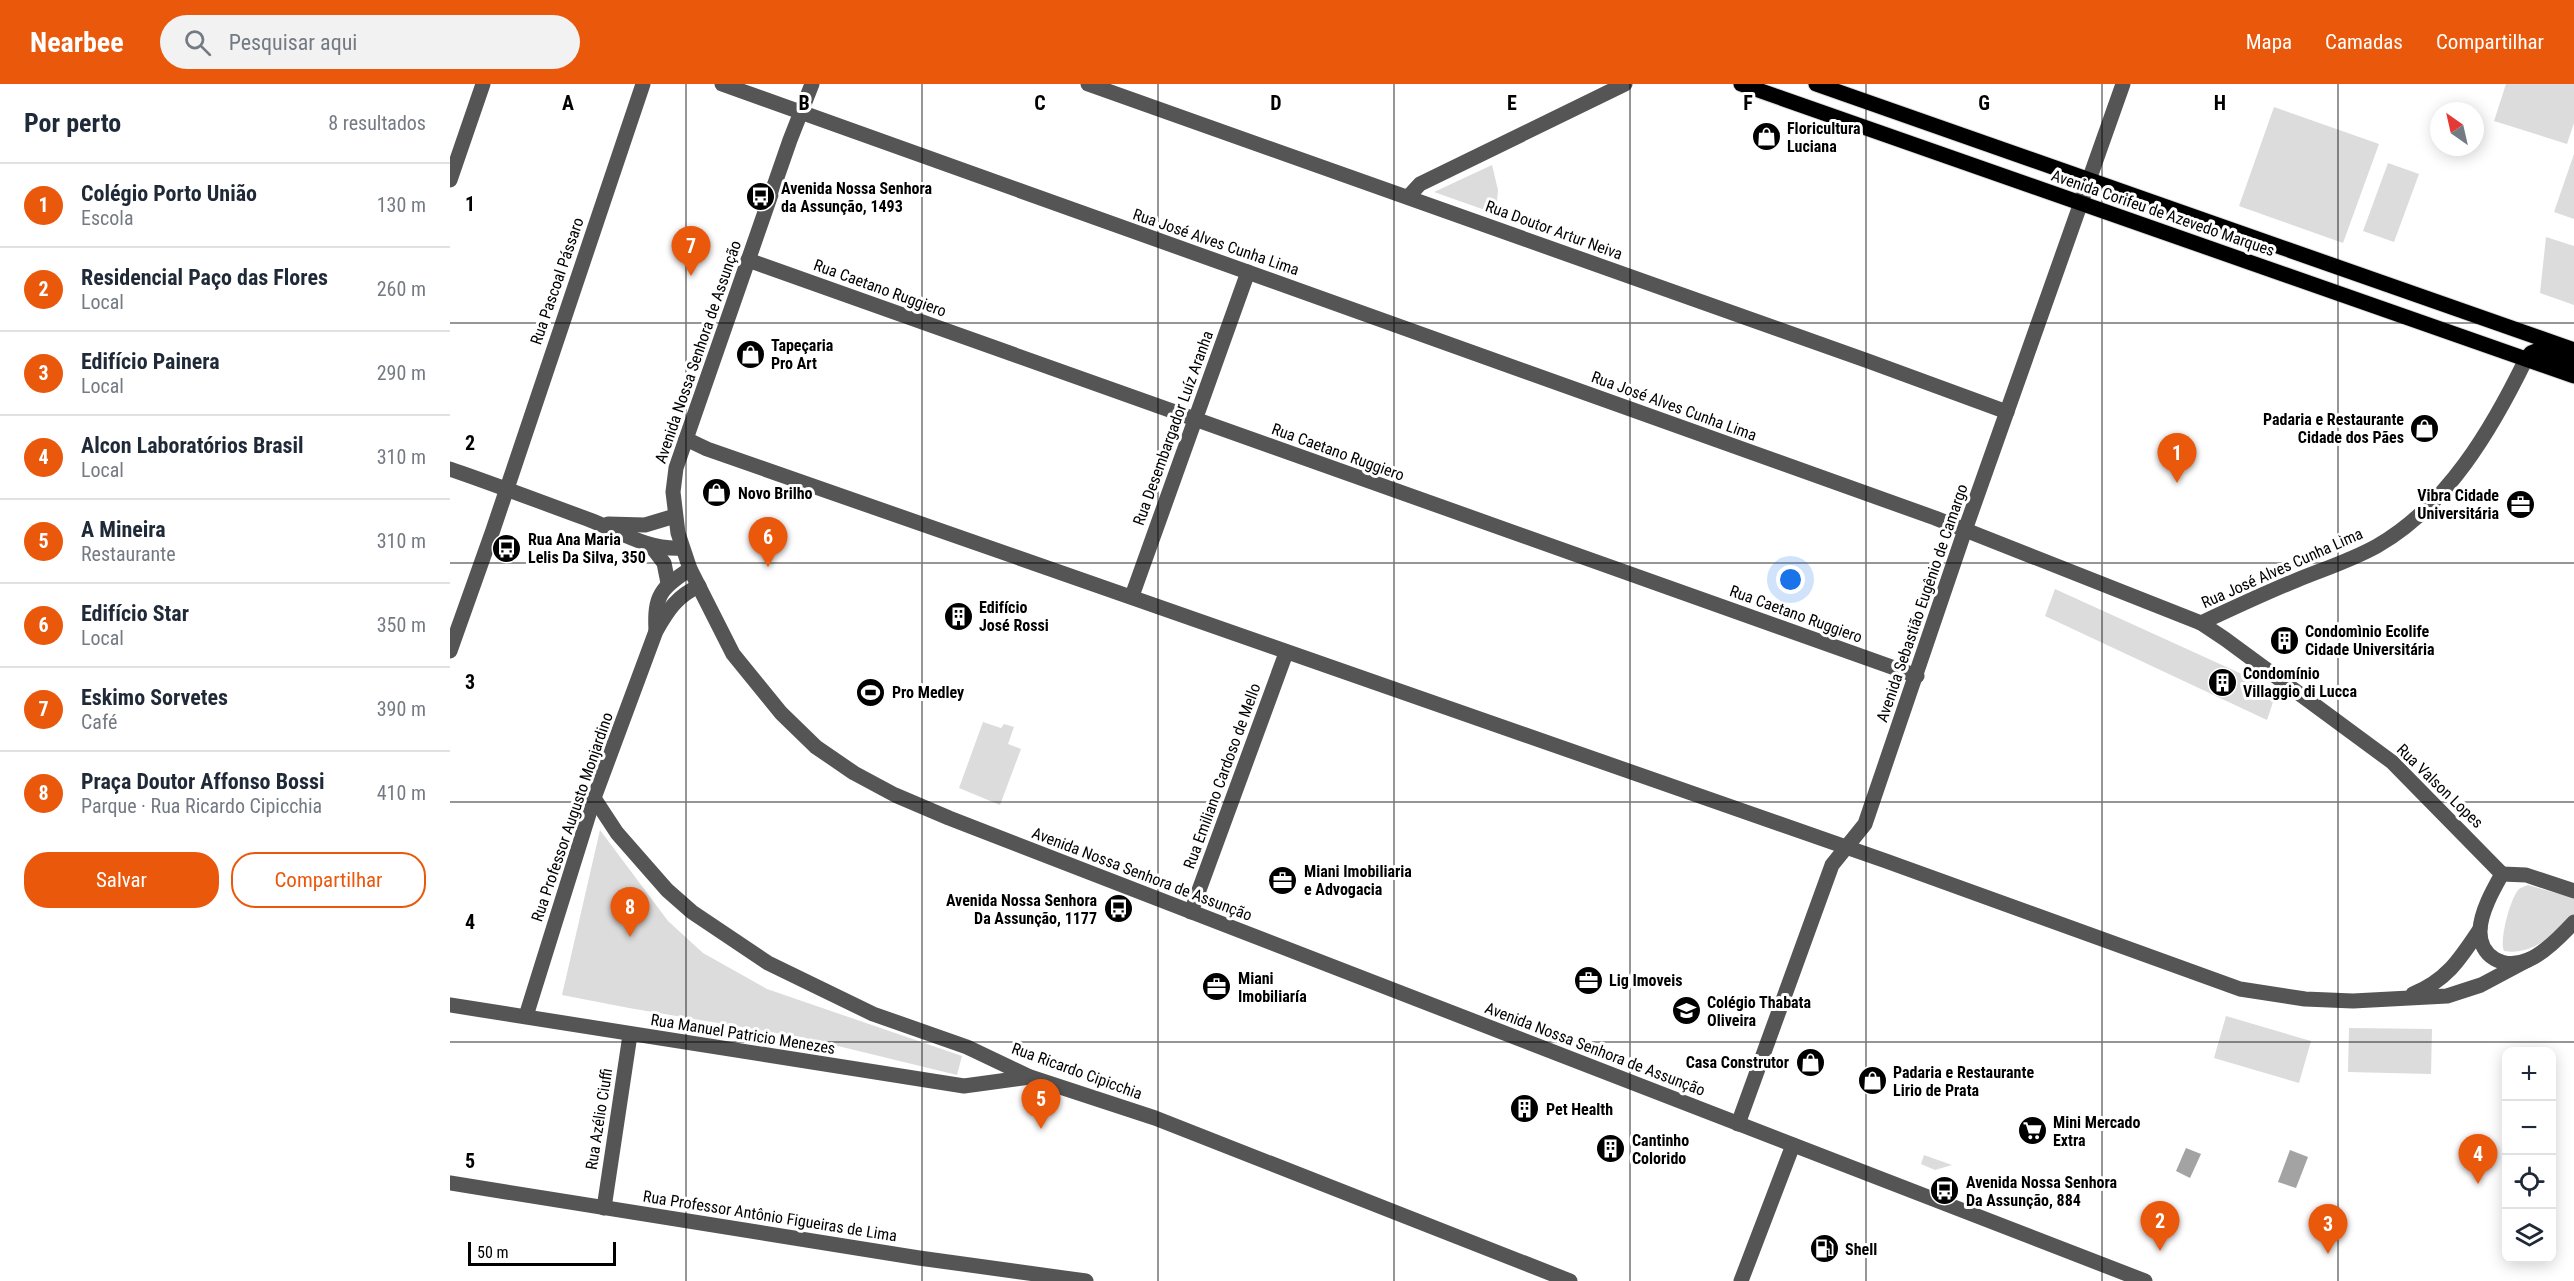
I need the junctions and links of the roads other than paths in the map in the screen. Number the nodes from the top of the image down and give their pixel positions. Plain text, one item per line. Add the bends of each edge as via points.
1 (483, 84) edge
2 (643, 84) edge
3 (722, 84) edge
4 (812, 84) edge
5 (1088, 84) edge
6 (1625, 84) edge
7 (1741, 84) edge
8 (1816, 84) edge
9 (2122, 84) edge
10 (801, 113) junction
11 (450, 180) edge
12 (2090, 180) junction
13 (1408, 197) junction
14 (2081, 203) junction
15 (748, 260) junction
16 (1248, 272) junction
17 (2574, 350) edge
18 (2526, 359) junction
19 (2574, 364) edge
20 (2574, 376) edge
21 (2007, 412) junction
22 (1195, 420) junction
23 (686, 438) junction
24 (450, 469) edge
25 (507, 489) junction
26 (675, 516) junction
27 (598, 523) junction
28 (1965, 530) junction
29 (651, 546) junction
30 (682, 548) junction
31 (690, 569) junction
32 (668, 583) junction
33 (699, 586) junction
34 (1132, 596) junction
35 (2201, 623) junction
36 (656, 631) junction
37 (450, 651) edge
38 (1286, 653) junction
39 (1917, 676) junction
40 (594, 798) junction
41 (1847, 847) junction
42 (2502, 874) junction
43 (2574, 891) edge
44 (1191, 912) junction
45 (2574, 922) edge
46 (2480, 929) junction
47 (2528, 960) junction
48 (2402, 999) junction
49 (450, 1005) edge
50 (526, 1016) junction
51 (630, 1035) junction
52 (1030, 1077) junction
53 (1738, 1124) junction
54 (1793, 1145) junction
55 (450, 1183) edge
56 (604, 1208) junction
57 (1086, 1281) edge
58 (1570, 1281) edge
59 (1741, 1281) edge
60 (2145, 1281) edge

1 - 11 street
2 - 25 street, Rua Pascoal Pássaro
3 - 10 street, Rua José Alves Cunha Lima
4 - 10 street, Avenida Nossa Senhora de Assunção
5 - 13 street, Rua Doutor Artur Neiva
6 - 13 street via 1420,184
7 - 14 main road, Avenida Corifeu de Azevedo Marques
8 - 12 main road, Avenida Corifeu de Azevedo Marques
9 - 12 street, Avenida Sebastião Eugênio de Camargo
10 - 15 street, Avenida Nossa Senhora de Assunção
10 - 16 street, Rua José Alves Cunha Lima
12 - 14 street, Avenida Sebastião Eugênio de Camargo
12 - 17 main road, Avenida Corifeu de Azevedo Marques
13 - 21 street, Rua Doutor Artur Neiva
14 - 18 main road, Avenida Corifeu de Azevedo Marques
14 - 21 street, Avenida Sebastião Eugênio de Camargo
15 - 22 street, Rua Caetano Ruggiero
15 - 23 street, Avenida Nossa Senhora de Assunção
16 - 22 street, Rua Desembargador Luíz Aranha
16 - 28 street, Rua José Alves Cunha Lima
18 - 19 main road via 2536,351
18 - 20 main road, Avenida Corifeu de Azevedo Marques
18 - 35 street, Rua José Alves Cunha Lima via 2479,443 2416,519 2378,546
21 - 28 street, Avenida Sebastião Eugênio de Camargo
22 - 34 street, Rua Desembargador Luíz Aranha
22 - 39 street, Rua Caetano Ruggiero
23 - 26 street, Avenida Nossa Senhora de Assunção via 676,468
23 - 34 street via 708,449
24 - 25 street
25 - 27 street
25 - 37 street, Rua Pascoal Pássaro
26 - 27 street via 645,525
26 - 30 street, Avenida Nossa Senhora de Assunção
27 - 29 street
28 - 35 street, Rua José Alves Cunha Lima
28 - 39 street, Avenida Sebastião Eugênio de Camargo
29 - 30 street
29 - 32 street via 664,563
30 - 31 street, Avenida Nossa Senhora de Assunção
31 - 32 street
31 - 33 street, Avenida Nossa Senhora de Assunção
32 - 36 street, Rua Professor Augusto Monjardino via 655,610
33 - 36 street, Rua Professor Augusto Monjardino via 670,606
33 - 44 street, Avenida Nossa Senhora de Assunção via 734,654 755,683 816,747 854,773 939,814
34 - 38 street
35 - 42 street, Rua Valson Lopes via 2392,762
36 - 40 street, Rua Professor Augusto Monjardino
38 - 41 street
38 - 44 street, Rua Emiliano Cardoso de Mello
39 - 41 street, Avenida Sebastião Eugênio de Camargo via 1865,824
40 - 50 street, Rua Professor Augusto Monjardino
40 - 52 street, Rua Ricardo Cipicchia via 617,833 668,890 692,912 768,963 873,1014 967,1047
41 - 48 street via 2240,989 2317,999
41 - 53 street, Avenida Sebastião Eugênio de Camargo via 1832,865
42 - 43 street via 2536,878
42 - 46 street
44 - 53 street, Avenida Nossa Senhora de Assunção
45 - 47 street
46 - 47 street via 2482,945 2494,960 2502,964
46 - 48 street via 2446,975
47 - 48 street via 2481,985 2448,996
49 - 50 street, Rua Manuel Patricio Menezes
50 - 51 street, Rua Manuel Patricio Menezes
51 - 52 street, Rua Manuel Patricio Menezes via 964,1086
51 - 56 street, Rua Azélio Ciuffi
52 - 58 street, Rua Ricardo Cipicchia via 1155,1118
53 - 54 street, Avenida Nossa Senhora de Assunção
54 - 59 street
54 - 60 street, Avenida Nossa Senhora de Assunção
55 - 56 street, Rua Professor Antônio Figueiras de Lima
56 - 57 street, Rua Professor Antônio Figueiras de Lima

